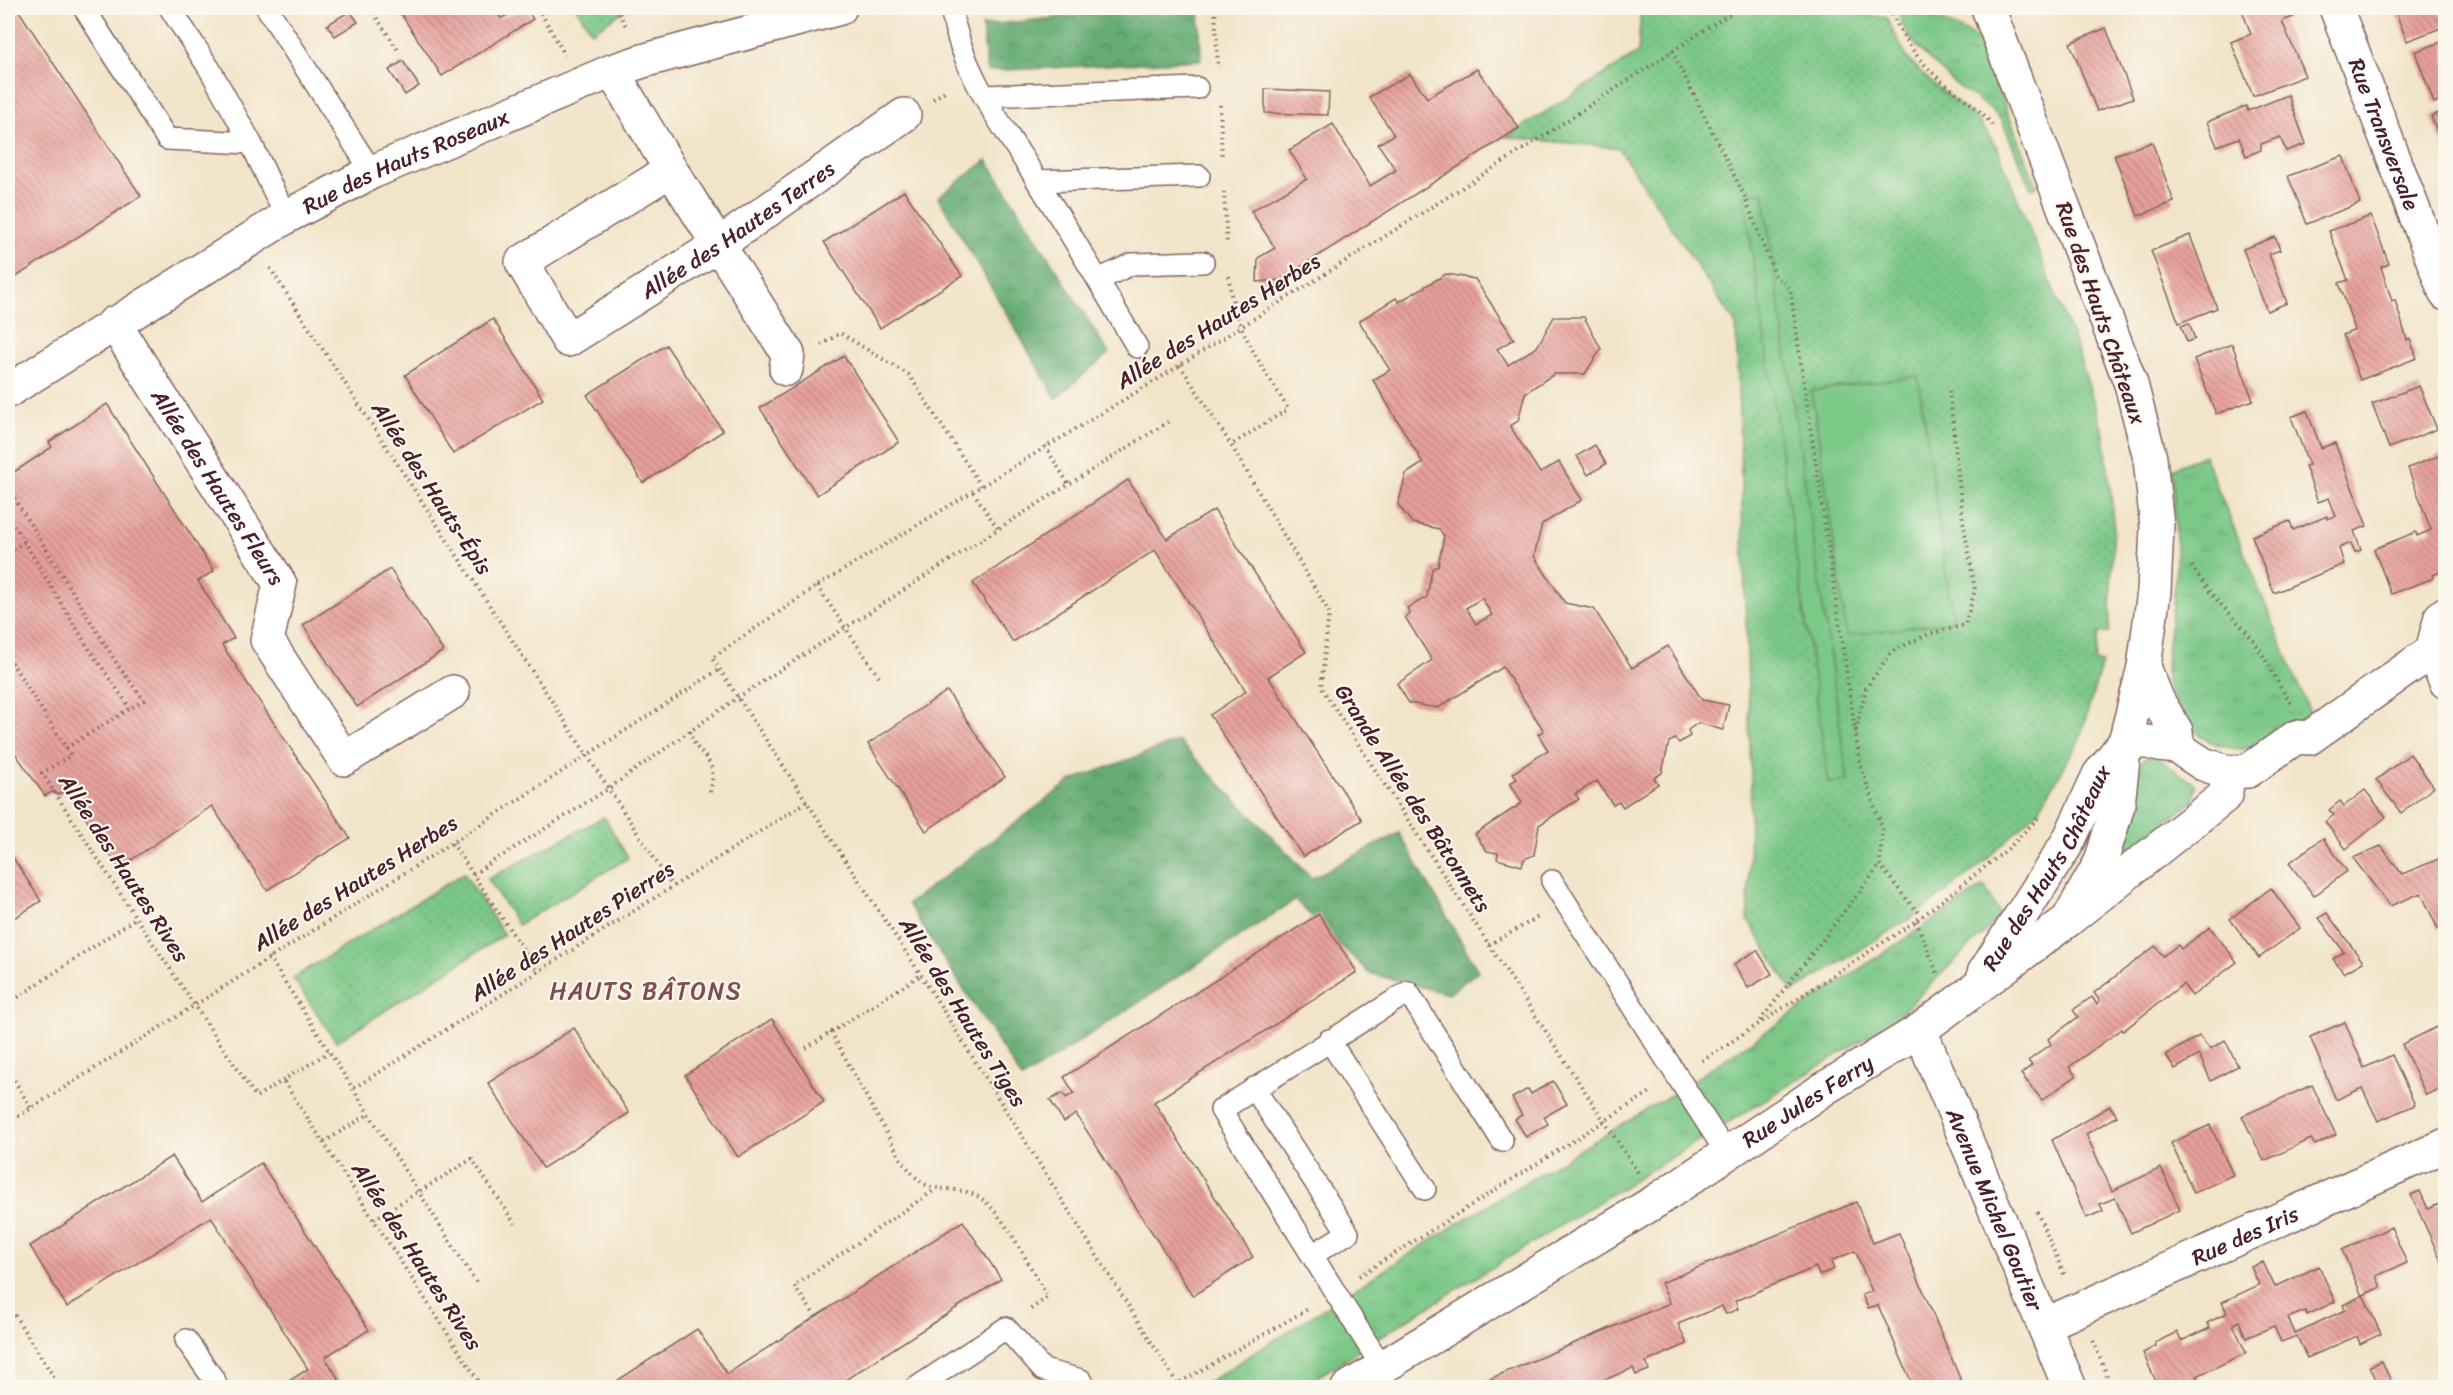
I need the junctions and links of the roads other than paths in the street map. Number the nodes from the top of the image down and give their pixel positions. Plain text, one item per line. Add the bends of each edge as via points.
1 (84, 8) edge
2 (170, 8) edge
3 (267, 8) edge
4 (951, 8) edge
5 (1988, 8) edge
6 (2336, 8) edge
7 (821, 10) edge
8 (612, 72) junction
9 (1197, 88) dead end
10 (984, 96) junction
11 (904, 115) road end
12 (251, 143) junction
13 (671, 170) junction
14 (372, 172) junction
15 (1199, 176) dead end
16 (1037, 181) junction
17 (286, 217) junction
18 (718, 245) junction
19 (1203, 262) dead end
20 (1098, 280) junction
21 (2445, 294) edge
22 (114, 323) junction
23 (1137, 347) dead end
24 (786, 369) road end
25 (8, 391) edge
26 (2445, 613) edge
27 (2432, 651) junction
28 (2144, 667) junction
29 (2445, 682) edge
30 (453, 692) dead end
31 (2125, 742) junction
32 (2177, 747) junction
33 (2238, 772) junction
34 (1552, 881) dead end
35 (2068, 920) junction
36 (1969, 994) junction
37 (1920, 1030) junction
38 (1329, 1040) junction
39 (1254, 1088) junction
40 (1502, 1141) dead end
41 (2445, 1145) edge
42 (1727, 1154) junction
43 (1425, 1189) dead end
44 (1312, 1255) junction
45 (2044, 1325) junction
46 (186, 1340) dead end
47 (1382, 1367) junction
48 (1078, 1385) edge
49 (217, 1388) edge
50 (916, 1388) edge
51 (1348, 1388) edge
52 (2070, 1388) edge

1 - 12 lane via 167,139
2 - 12 lane
3 - 14 lane
4 - 10 lane via 955,35
5 - 28 street, Rue des Hauts Châteaux via 2131,384 2150,458 2157,526
6 - 21 street, Rue Transversale
7 - 8 street, Rue des Hauts Roseaux
8 - 13 street
8 - 14 street, Rue des Hauts Roseaux
9 - 10 lane
10 - 16 lane
11 - 18 street, Allée des Hautes Terres
12 - 17 lane
13 - 18 street
13 - 18 street, Allée des Hautes Terres via 522,262 568,339
14 - 17 street, Rue des Hauts Roseaux
15 - 16 lane
16 - 20 lane
17 - 22 street, Rue des Hauts Roseaux
18 - 24 street via 788,354
19 - 20 lane via 1132,264
20 - 23 lane
22 - 25 street, Rue des Hauts Roseaux
22 - 30 street, Allée des Hautes Fleurs via 280,584 267,640 344,759
26 - 27 street
27 - 29 street
27 - 33 street via 2309,738 2296,737
28 - 31 street, Rue des Hauts Châteaux
28 - 32 street, Rue des Hauts Châteaux via 2176,731
31 - 32 street, Rue des Hauts Châteaux
31 - 35 street, Rue des Hauts Châteaux via 2118,805 2101,862
31 - 36 street, Rue des Hauts Châteaux via 2099,775 2068,842
32 - 33 street, Rue des Hauts Châteaux via 2203,764
33 - 35 street, Rue Jules Ferry via 2226,795
34 - 42 lane
35 - 36 street, Rue Jules Ferry
36 - 37 street, Rue Jules Ferry
37 - 42 street, Rue Jules Ferry
37 - 45 street, Avenue Michel Goutier
38 - 39 lane
38 - 40 lane via 1408,992
38 - 43 lane
39 - 44 lane via 1221,1110
39 - 44 lane via 1348,1233
41 - 45 street, Rue des Iris
42 - 47 street, Rue Jules Ferry
44 - 47 lane
45 - 52 street, Avenue Michel Goutier
46 - 49 lane
47 - 51 street, Rue Jules Ferry
48 - 50 lane via 1042,1370 1006,1328

